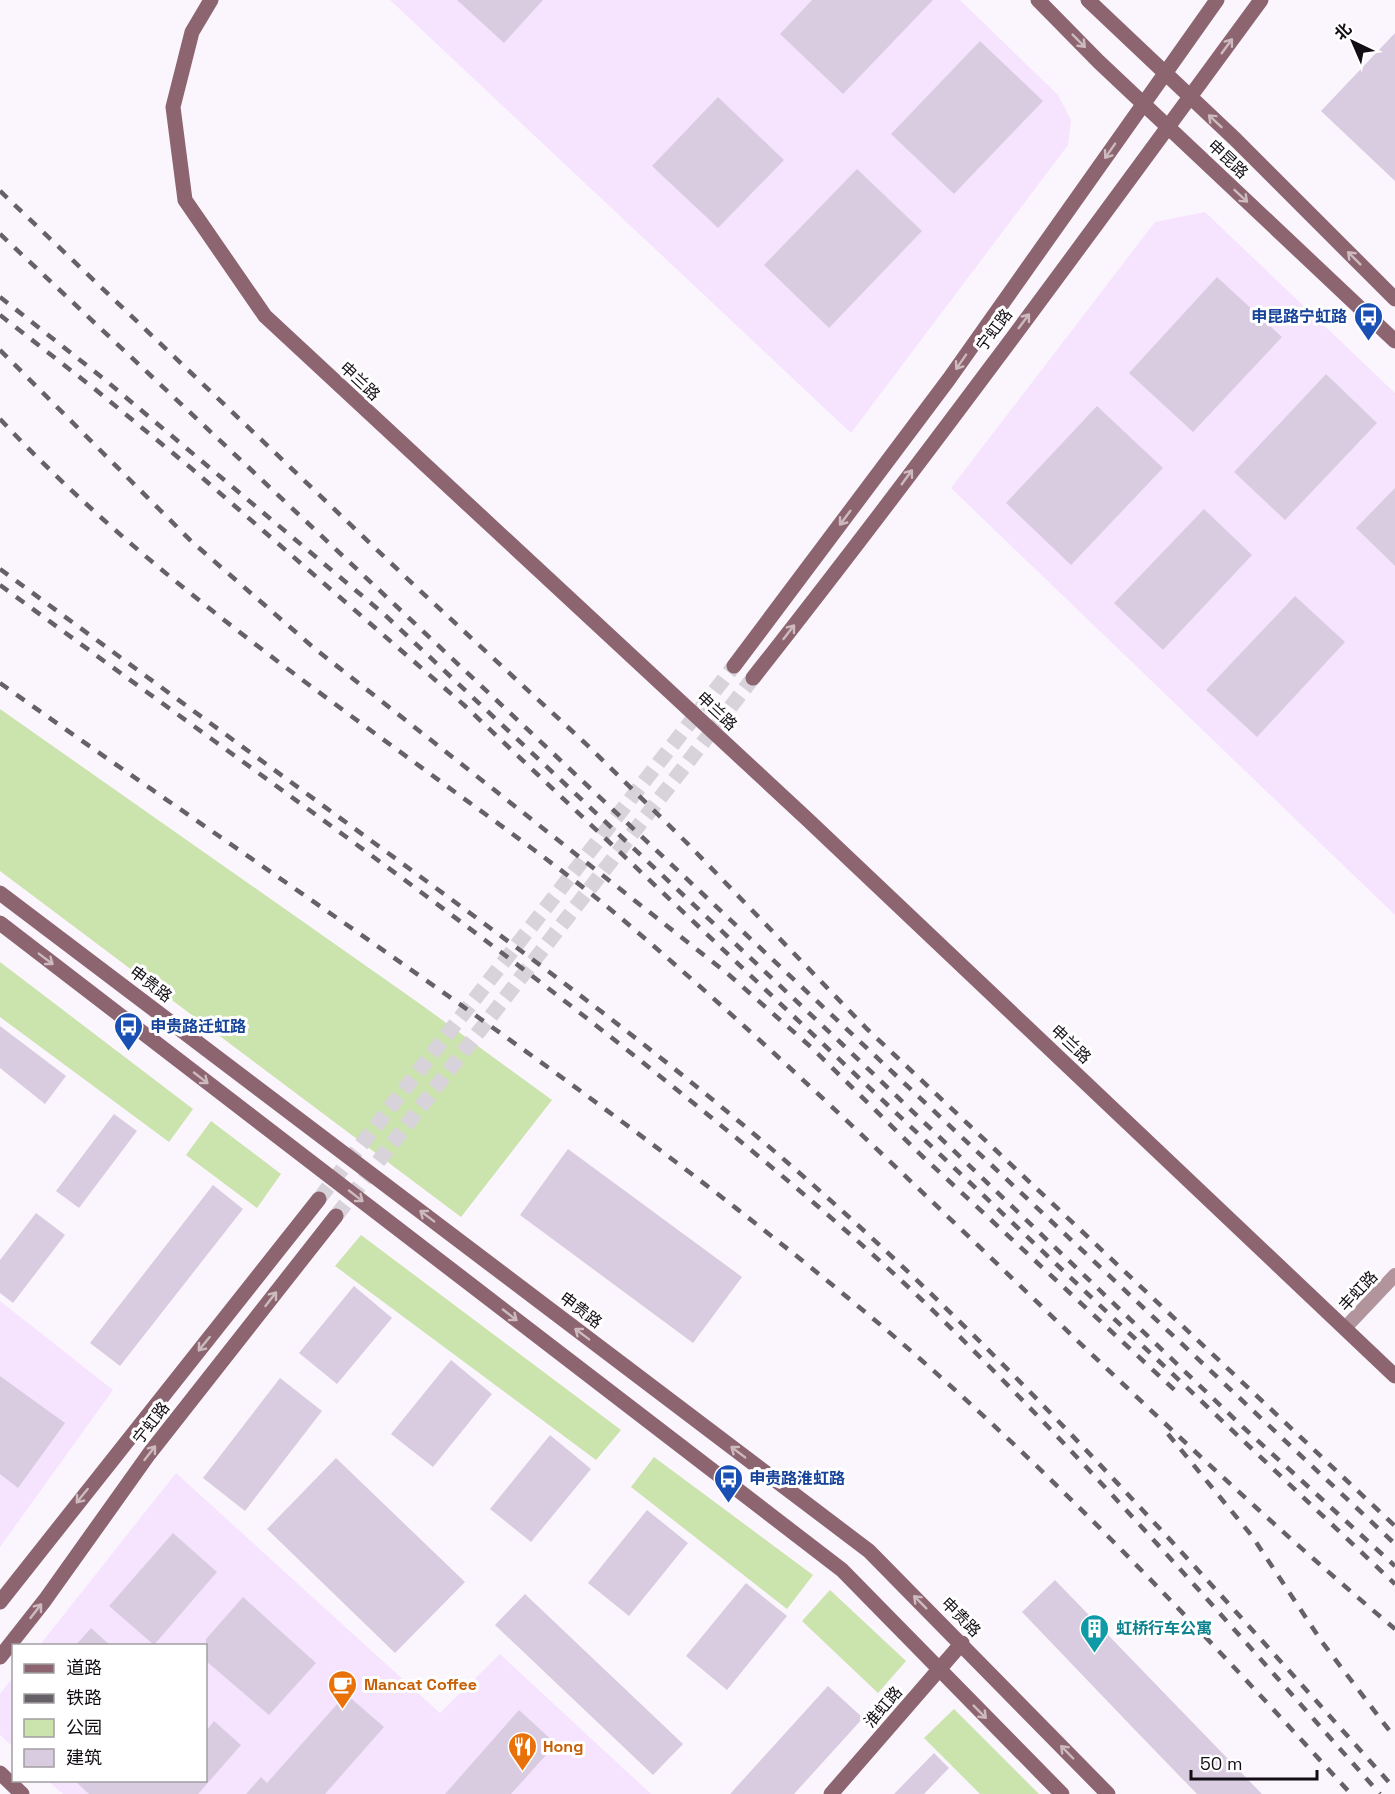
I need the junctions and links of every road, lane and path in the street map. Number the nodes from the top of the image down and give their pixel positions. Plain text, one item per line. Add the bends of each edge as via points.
1 (211, 0) edge
2 (1038, 0) edge
3 (1088, 0) edge
4 (1217, 0) edge
5 (1261, 0) edge
6 (1165, 72) junction
7 (1190, 97) junction
8 (1144, 103) junction
9 (1167, 127) junction
10 (1395, 300) edge
11 (1395, 341) edge
12 (734, 666) tunnel mouth
13 (753, 678) tunnel mouth
14 (0, 892) edge
15 (0, 923) edge
16 (319, 1199) tunnel mouth
17 (336, 1216) tunnel mouth
18 (1395, 1275) edge
19 (1345, 1328) junction
20 (1395, 1376) edge
21 (0, 1602) edge
22 (962, 1643) junction
23 (0, 1657) edge
24 (939, 1671) junction
25 (0, 1773) edge
26 (22, 1794) edge
27 (831, 1794) edge
28 (1062, 1794) edge
29 (1108, 1794) edge

1 - 19 main road, 申兰路 via 192,32 173,107 185,200 265,316 807,819
2 -> 8 main road, 申昆路
3 - 6 main road, 申昆路
4 - 6 main road, 宁虹路
7 -> 5 main road, 宁虹路
6 - 7 main road, 申昆路
6 - 8 main road, 宁虹路
7 - 9 main road, 宁虹路
10 -> 7 main road, 申昆路
8 - 9 main road, 申昆路
8 -> 12 main road, 宁虹路 via 949,379
9 -> 11 main road, 申昆路
13 -> 9 main road, 宁虹路 via 1129,183
22 -> 14 main road, 申贵路 via 869,1551
15 -> 24 main road via 842,1570
16 -> 21 main road, 宁虹路
23 -> 17 main road, 宁虹路 via 149,1454
18 - 19 street, 丰虹路
19 - 20 main road, 申兰路
22 - 24 main road, 淮虹路
29 -> 22 main road, 申贵路
24 - 27 main road, 淮虹路
24 -> 28 main road
25 - 26 main road

